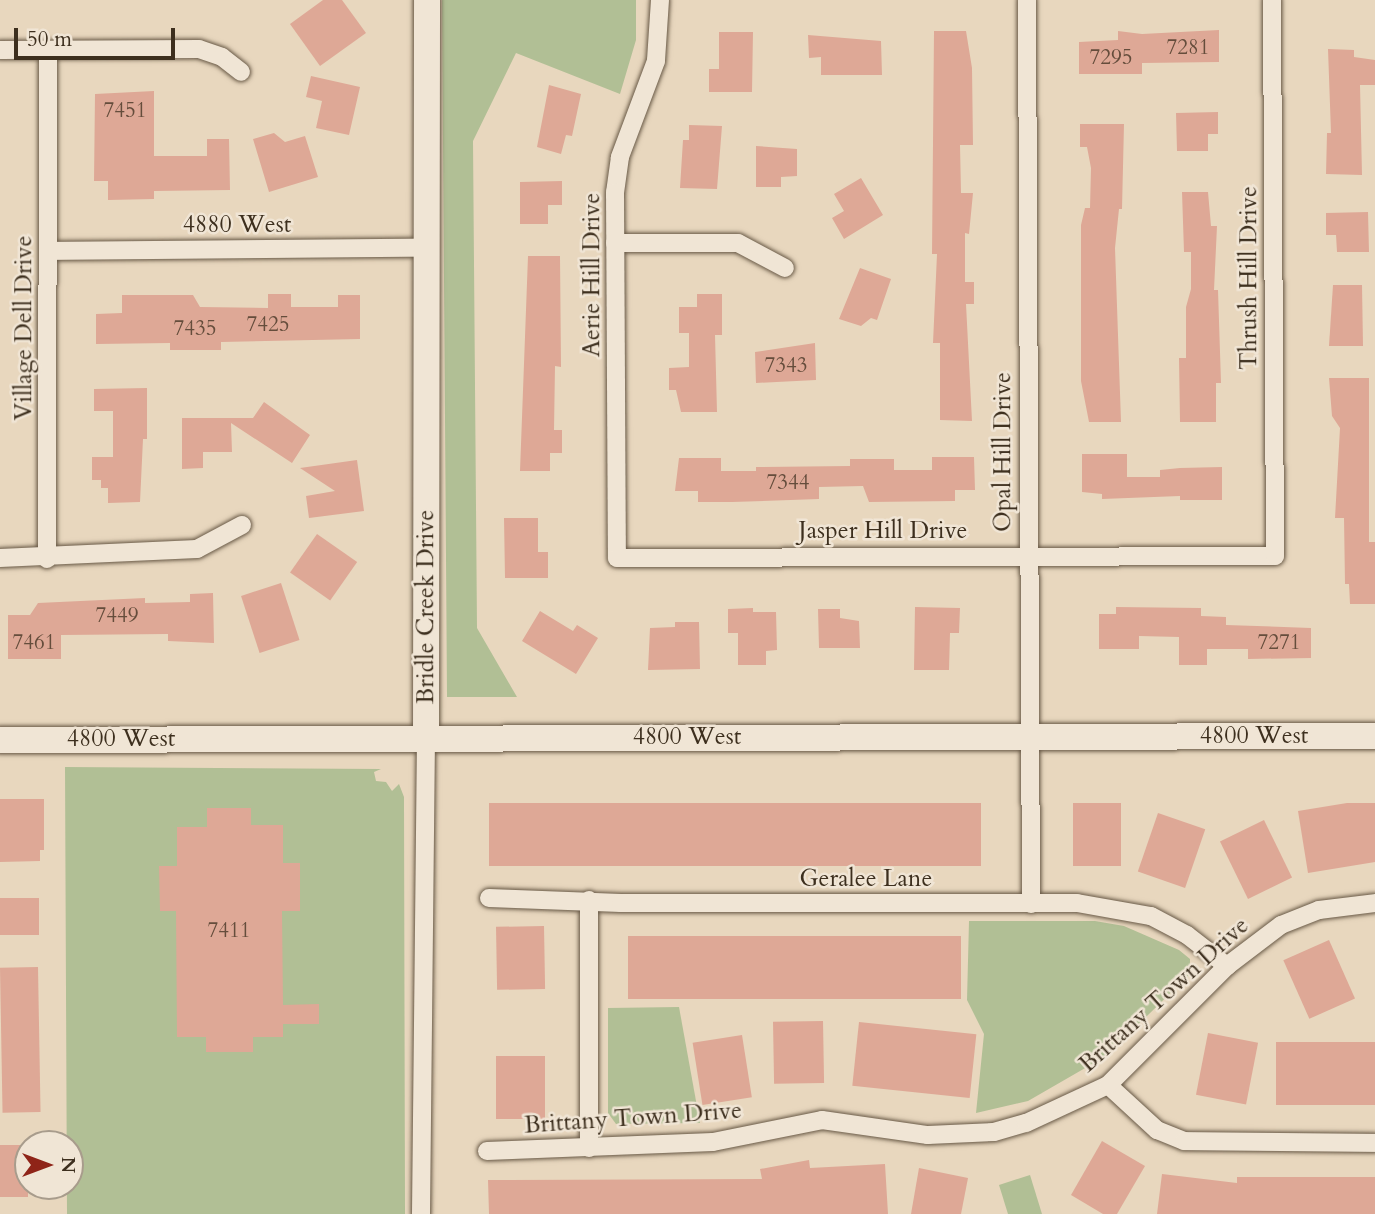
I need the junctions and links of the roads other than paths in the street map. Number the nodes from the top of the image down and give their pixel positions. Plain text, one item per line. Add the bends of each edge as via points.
1 (427, 0) edge
2 (660, 0) edge
3 (1027, 0) edge
4 (1272, 0) edge
5 (0, 50) edge
6 (48, 50) junction
7 (242, 72) dead end
8 (615, 243) junction
9 (427, 248) junction
10 (49, 251) junction
11 (785, 268) dead end
12 (242, 525) dead end
13 (1028, 555) junction
14 (1275, 556) joint
15 (0, 558) edge
16 (617, 558) joint
17 (47, 559) junction
18 (1375, 736) edge
19 (426, 737) junction
20 (1030, 737) junction
21 (0, 740) edge
22 (489, 898) dead end
23 (589, 900) junction
24 (1375, 903) edge
25 (1031, 904) junction
26 (1227, 966) junction
27 (1108, 1085) junction
28 (1375, 1143) edge
29 (589, 1148) junction
30 (487, 1151) dead end
31 (421, 1214) edge

1 - 9 main road, Bridle Creek Drive
2 - 8 street, Aerie Hill Drive via 656,61 620,158
3 - 13 street, Opal Hill Drive
4 - 14 street, Thrush Hill Drive
5 - 6 street
6 - 7 street via 199,49 222,57
6 - 10 street, Village Dell Drive
8 - 11 street via 738,243
8 - 16 street, Aerie Hill Drive
9 - 10 street, 4880 West
9 - 19 main road, Bridle Creek Drive
10 - 17 street, Village Dell Drive
12 - 17 street via 197,549
13 - 14 street, Jasper Hill Drive
13 - 16 street, Jasper Hill Drive
13 - 20 street, Opal Hill Drive
15 - 17 street
18 - 20 main road, 4800 West
19 - 20 main road, 4800 West
19 - 21 main road, 4800 West
19 - 31 street, Bridle Creek Drive
20 - 25 street, Opal Hill Drive
22 - 23 street, Geralee Lane
23 - 25 street, Geralee Lane
23 - 29 street
24 - 26 street, Brittany Town Drive via 1343,904 1300,916 1256,941
25 - 26 street, Geralee Lane via 1091,905 1151,916 1187,935
26 - 27 street, Brittany Town Drive
27 - 28 street via 1157,1130 1184,1141
27 - 29 street, Brittany Town Drive via 1057,1111 994,1132 928,1135 822,1120 713,1142
29 - 30 street, Brittany Town Drive

